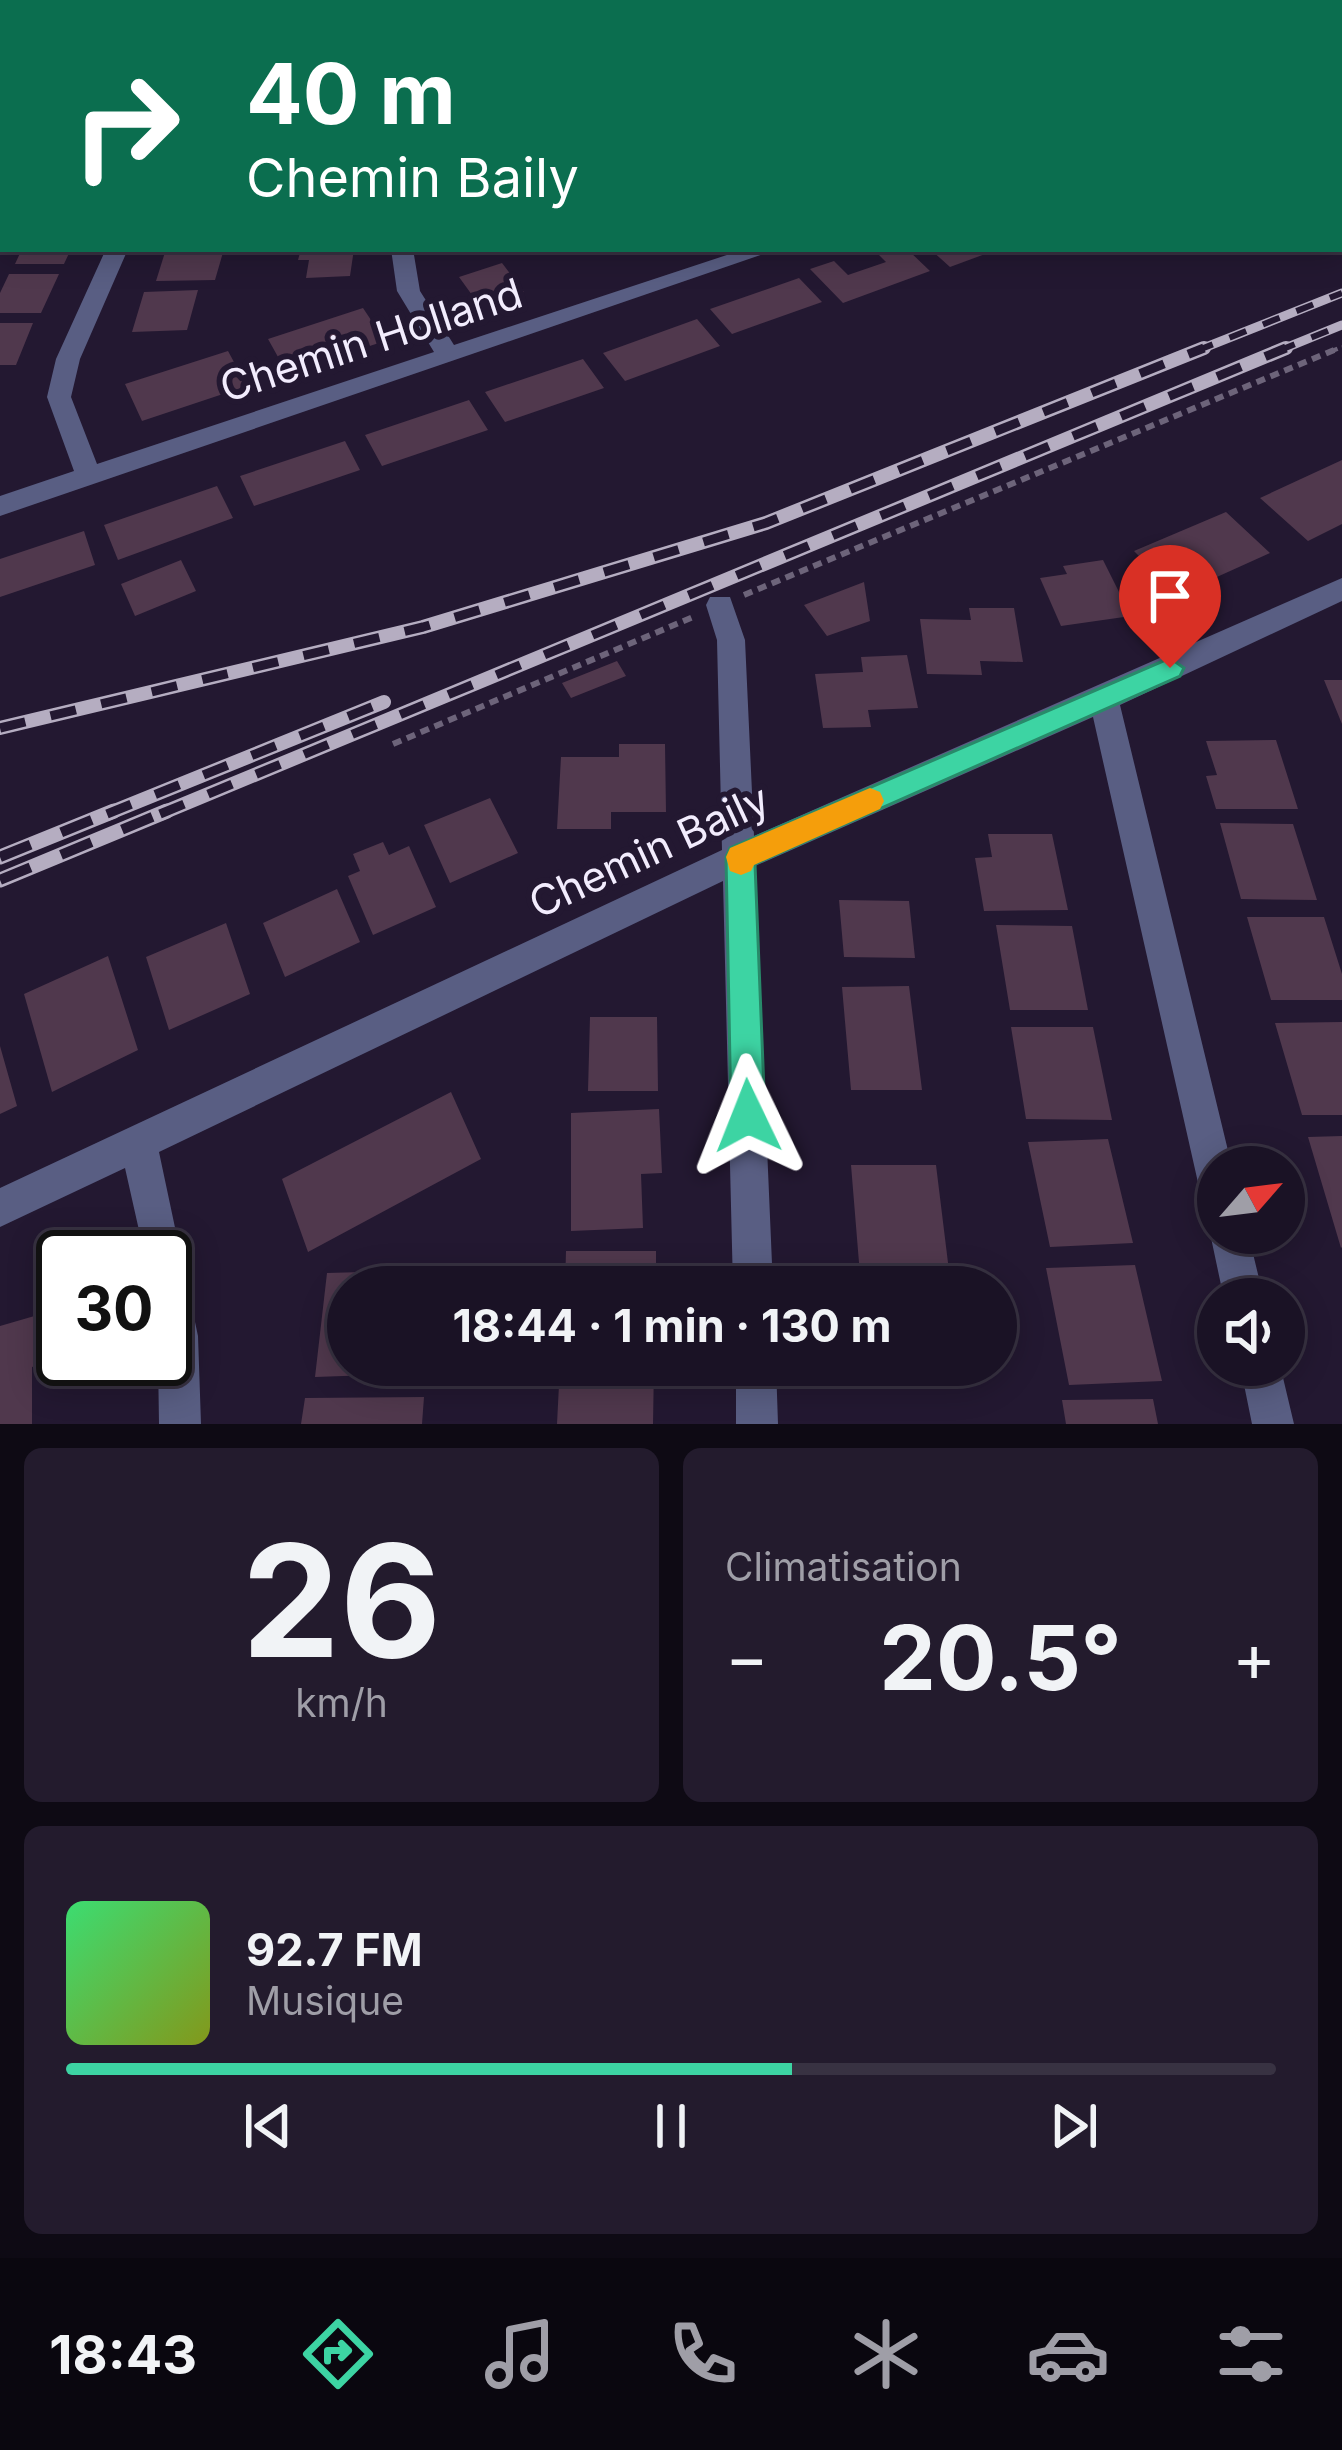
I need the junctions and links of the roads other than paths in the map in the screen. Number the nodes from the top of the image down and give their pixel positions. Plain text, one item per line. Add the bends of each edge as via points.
1 (116, 252) edge
2 (401, 252) edge
3 (750, 252) edge
4 (704, 260) edge
5 (449, 356) junction
6 (89, 476) junction
7 (0, 506) edge
8 (1342, 589) edge
9 (720, 605) road end
10 (1104, 699) junction
11 (740, 857) junction
12 (137, 1141) junction
13 (1208, 1146) edge
14 (0, 1208) edge
15 (158, 1230) edge
16 (752, 1266) edge
17 (180, 1386) edge
18 (757, 1386) edge
19 (1265, 1386) edge
20 (181, 1424) edge
21 (758, 1424) edge
22 (1274, 1424) edge

1 - 6 street via 58,397
2 - 5 street via 410,296
3 - 4 street, Chemin Holland
4 - 5 street, Chemin Holland
5 - 6 street, Chemin Holland
6 - 7 street, Chemin Holland
8 - 10 street, Chemin Baily
9 - 11 street via 731,640
10 - 11 street, Chemin Baily
10 - 13 street
11 - 12 street, Chemin Baily
11 - 16 street
12 - 14 street, Chemin Baily
12 - 15 street
17 - 20 street
18 - 21 street
19 - 22 street

